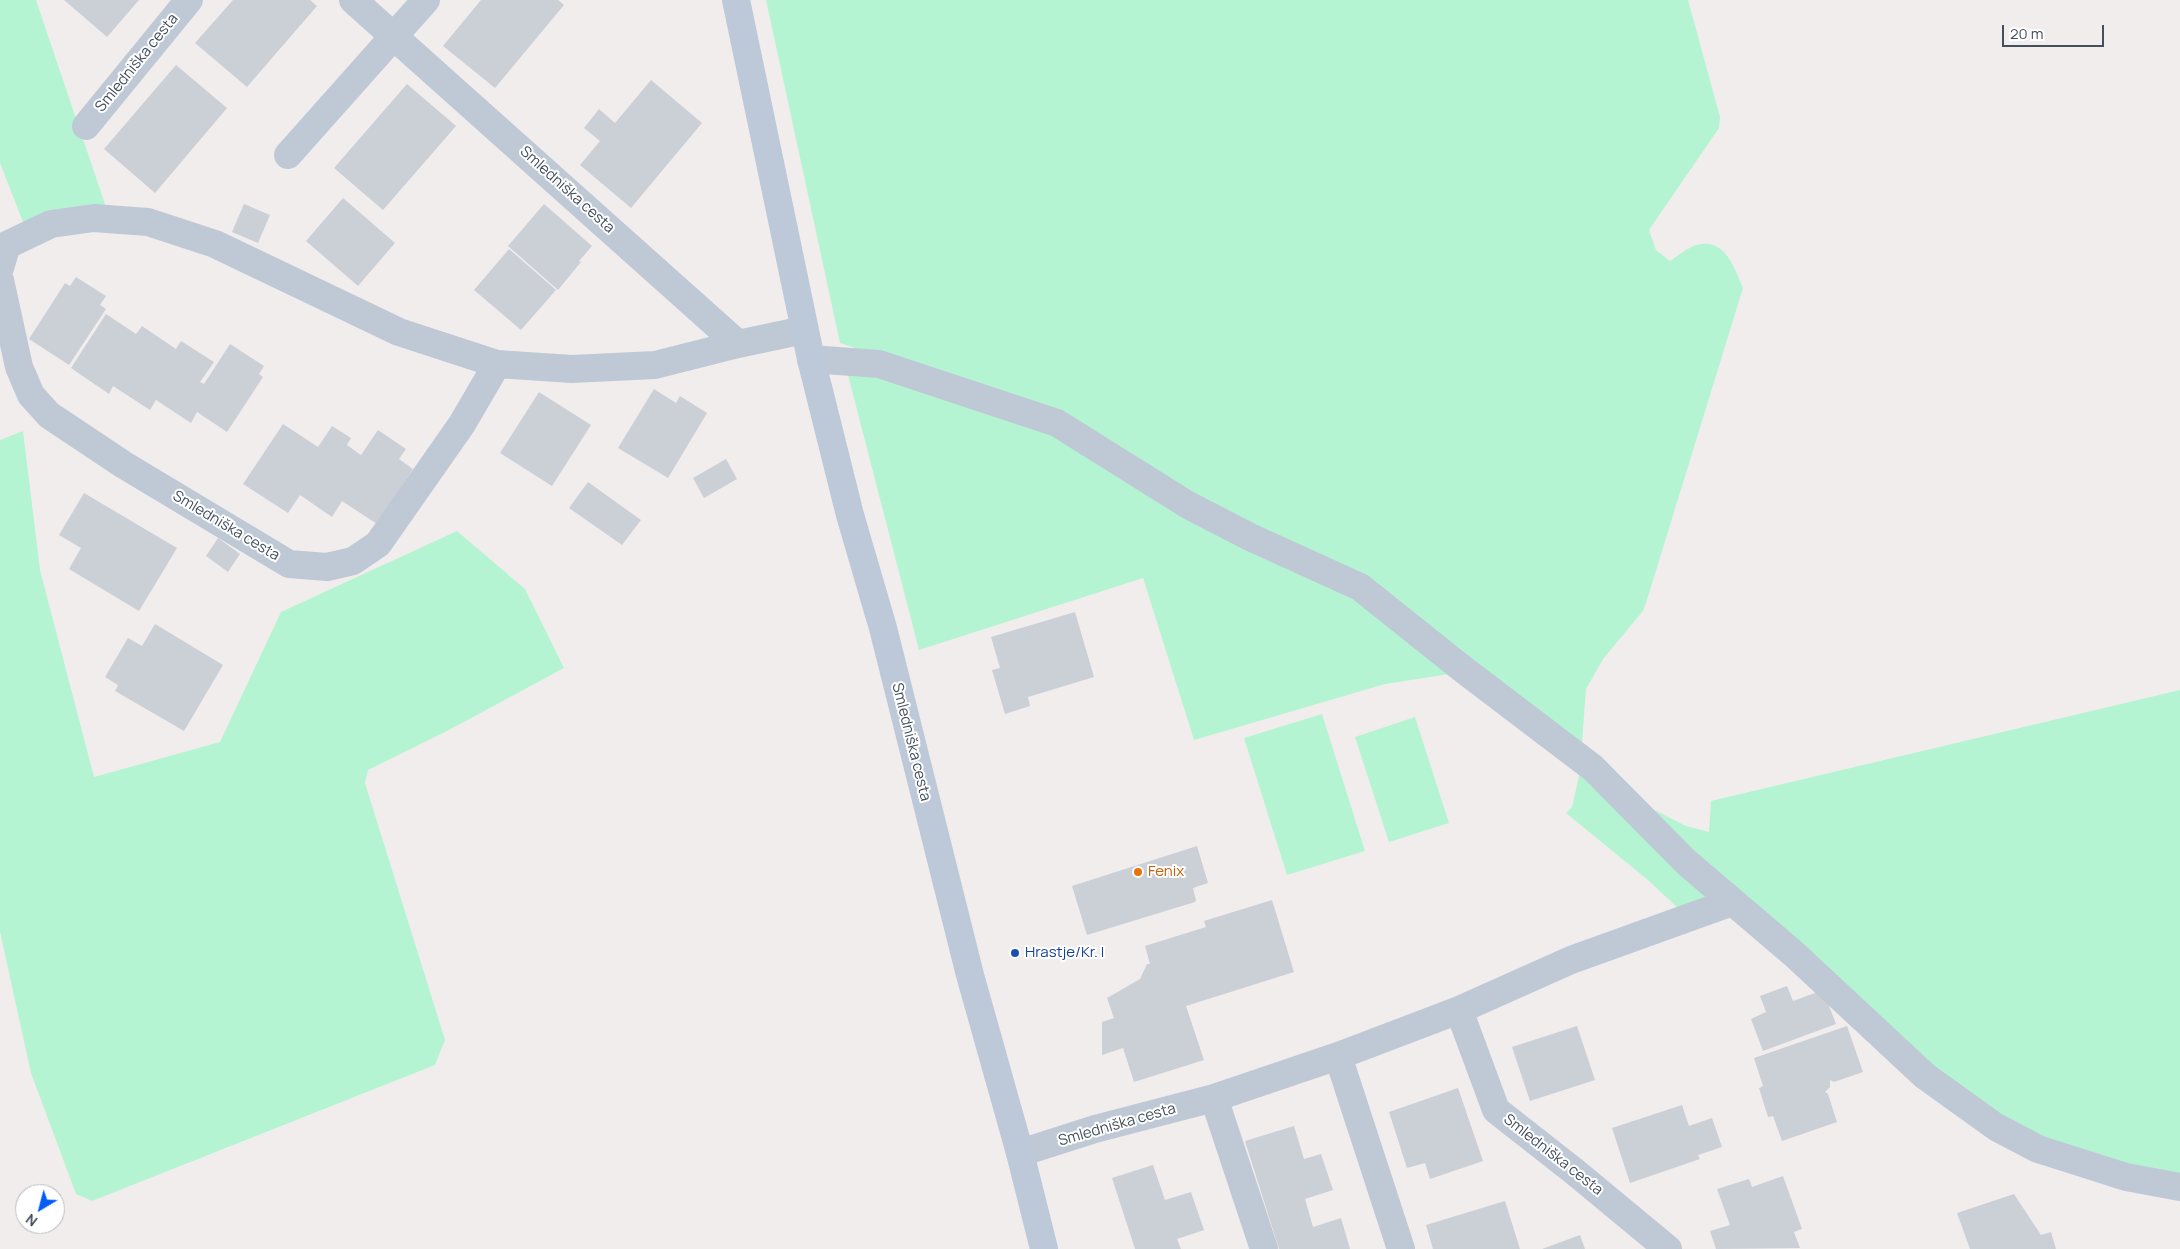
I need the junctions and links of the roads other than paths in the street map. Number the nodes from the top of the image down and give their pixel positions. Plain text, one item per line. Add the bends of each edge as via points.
1 (189, 0) edge
2 (353, 0) edge
3 (426, 0) edge
4 (736, 0) edge
5 (395, 36) junction
6 (86, 126) dead end
7 (288, 155) dead end
8 (0, 268) edge
9 (0, 280) edge
10 (804, 330) junction
11 (738, 344) junction
12 (811, 359) junction
13 (497, 364) junction
14 (1732, 902) junction
15 (1458, 1010) junction
16 (1338, 1056) junction
17 (1214, 1098) junction
18 (1020, 1153) junction
19 (2180, 1187) edge
20 (1044, 1249) edge
21 (1264, 1249) edge
22 (1401, 1249) edge
23 (1668, 1249) edge

1 - 6 street, Smledniška cesta
2 - 5 street, Smledniška cesta
3 - 5 street
4 - 10 street, Smledniška cesta
5 - 7 street
5 - 11 street, Smledniška cesta
8 - 13 street via 7,245 51,224 94,218 148,222 215,244 399,332
9 - 13 street, Smledniška cesta via 19,367 31,395 49,415 124,465 289,564 328,567 353,561 378,544 462,424
10 - 11 street
10 - 12 street, Smledniška cesta
11 - 13 street via 655,365 572,369
12 - 14 street via 880,364 1057,423 1188,505 1360,587 1593,768 1686,862
12 - 18 street, Smledniška cesta via 970,975
14 - 15 street, Smledniška cesta via 1571,960
14 - 19 street via 1794,954 1925,1076 1996,1127 2038,1149 2126,1178
15 - 16 street, Smledniška cesta
15 - 23 street, Smledniška cesta via 1496,1110
16 - 17 street, Smledniška cesta
16 - 22 street
17 - 18 street, Smledniška cesta
17 - 21 street
18 - 20 street, Smledniška cesta

